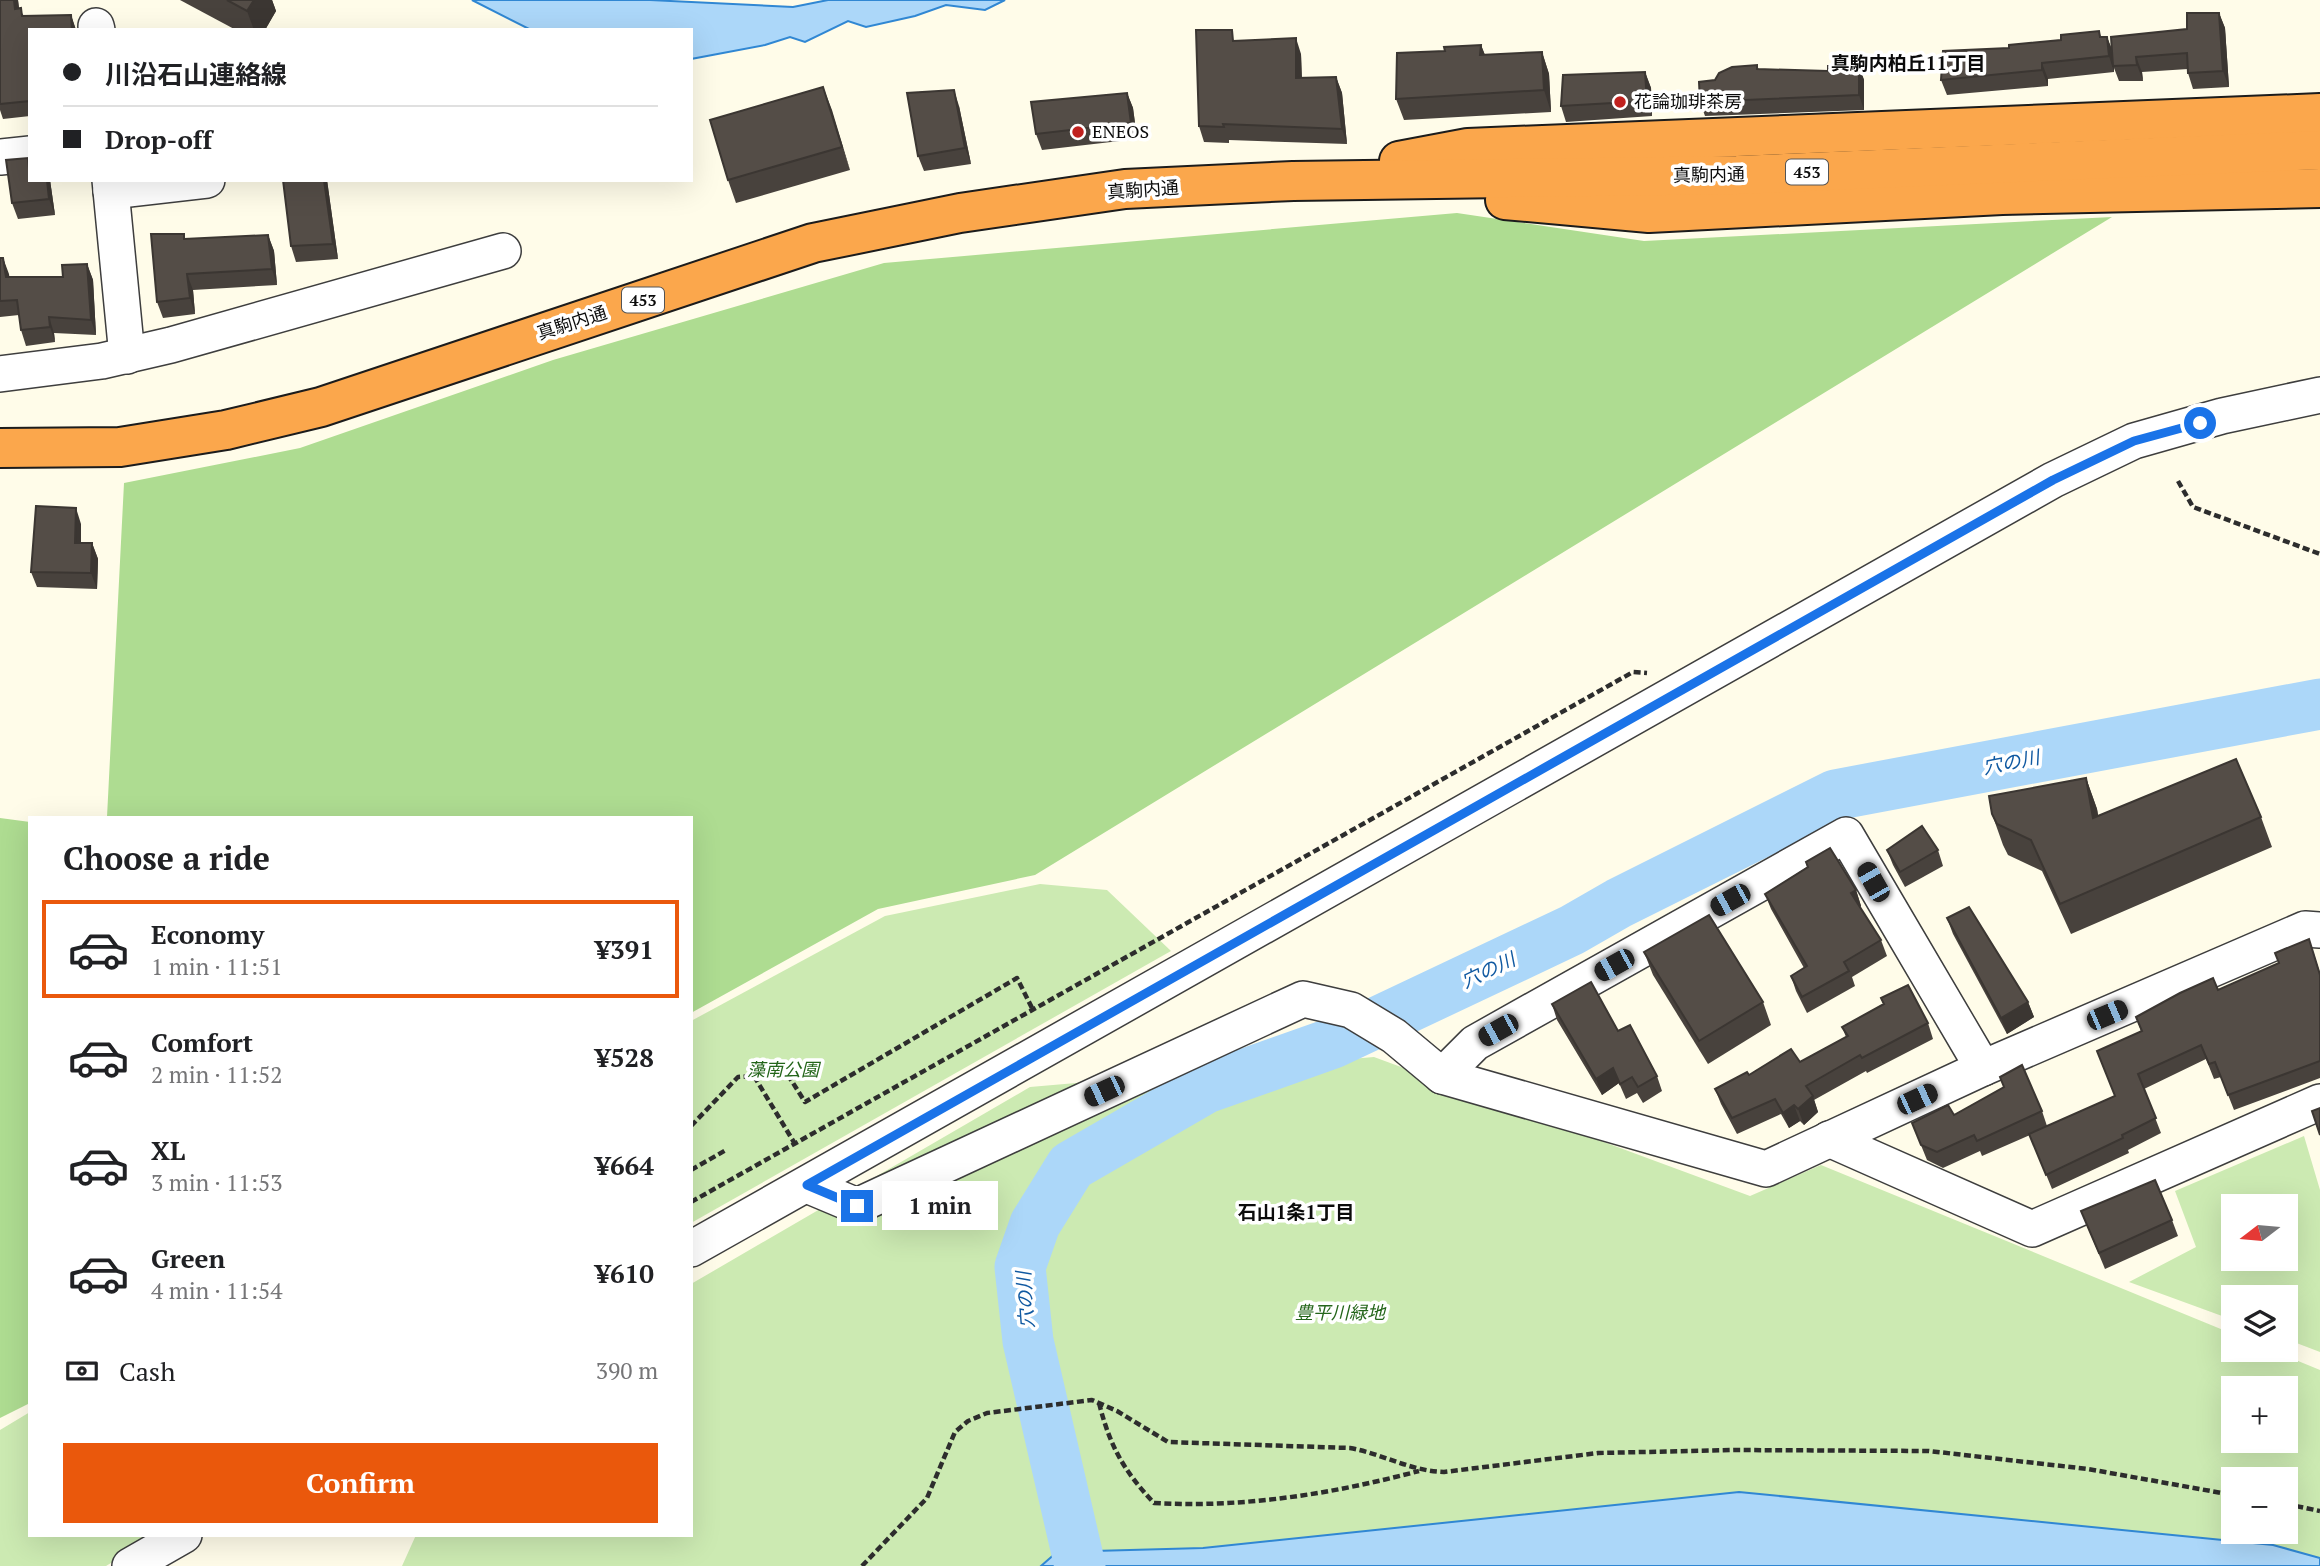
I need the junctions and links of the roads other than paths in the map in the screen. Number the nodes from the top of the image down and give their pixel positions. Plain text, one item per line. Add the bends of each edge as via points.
1 (2320, 113) edge
2 (2320, 149) edge
3 (28, 154) edge
4 (0, 157) edge
5 (1293, 181) junction
6 (175, 182) edge
7 (111, 186) edge
8 (2320, 188) edge
9 (503, 251) dead end
10 (127, 356) junction
11 (0, 374) edge
12 (2320, 395) edge
13 (0, 448) edge
14 (2320, 930) edge
15 (1983, 1069) junction
16 (1442, 1076) junction
17 (2320, 1102) edge
18 (1829, 1139) junction
19 (807, 1185) junction
20 (693, 1248) edge
21 (181, 1537) edge
22 (144, 1562) edge

1 - 5 highway via 1468,148
2 - 5 highway, 真駒内通 / 453 via 1737,175
3 - 4 street
5 - 8 highway via 1649,213 2002,195
5 - 13 highway, 真駒内通 / 453 via 1125,189 960,213 827,240 321,407 226,430 120,447
6 - 7 street
7 - 10 street
9 - 10 street
10 - 11 street
12 - 19 street via 2134,441 2053,480
14 - 15 street via 2305,929
15 - 16 street via 1846,835 1475,1043
15 - 18 street
16 - 18 street via 1766,1169
16 - 19 street via 1394,1036 1351,1010 1303,999 857,1206
17 - 18 street via 2032,1229
19 - 20 street
21 - 22 street

